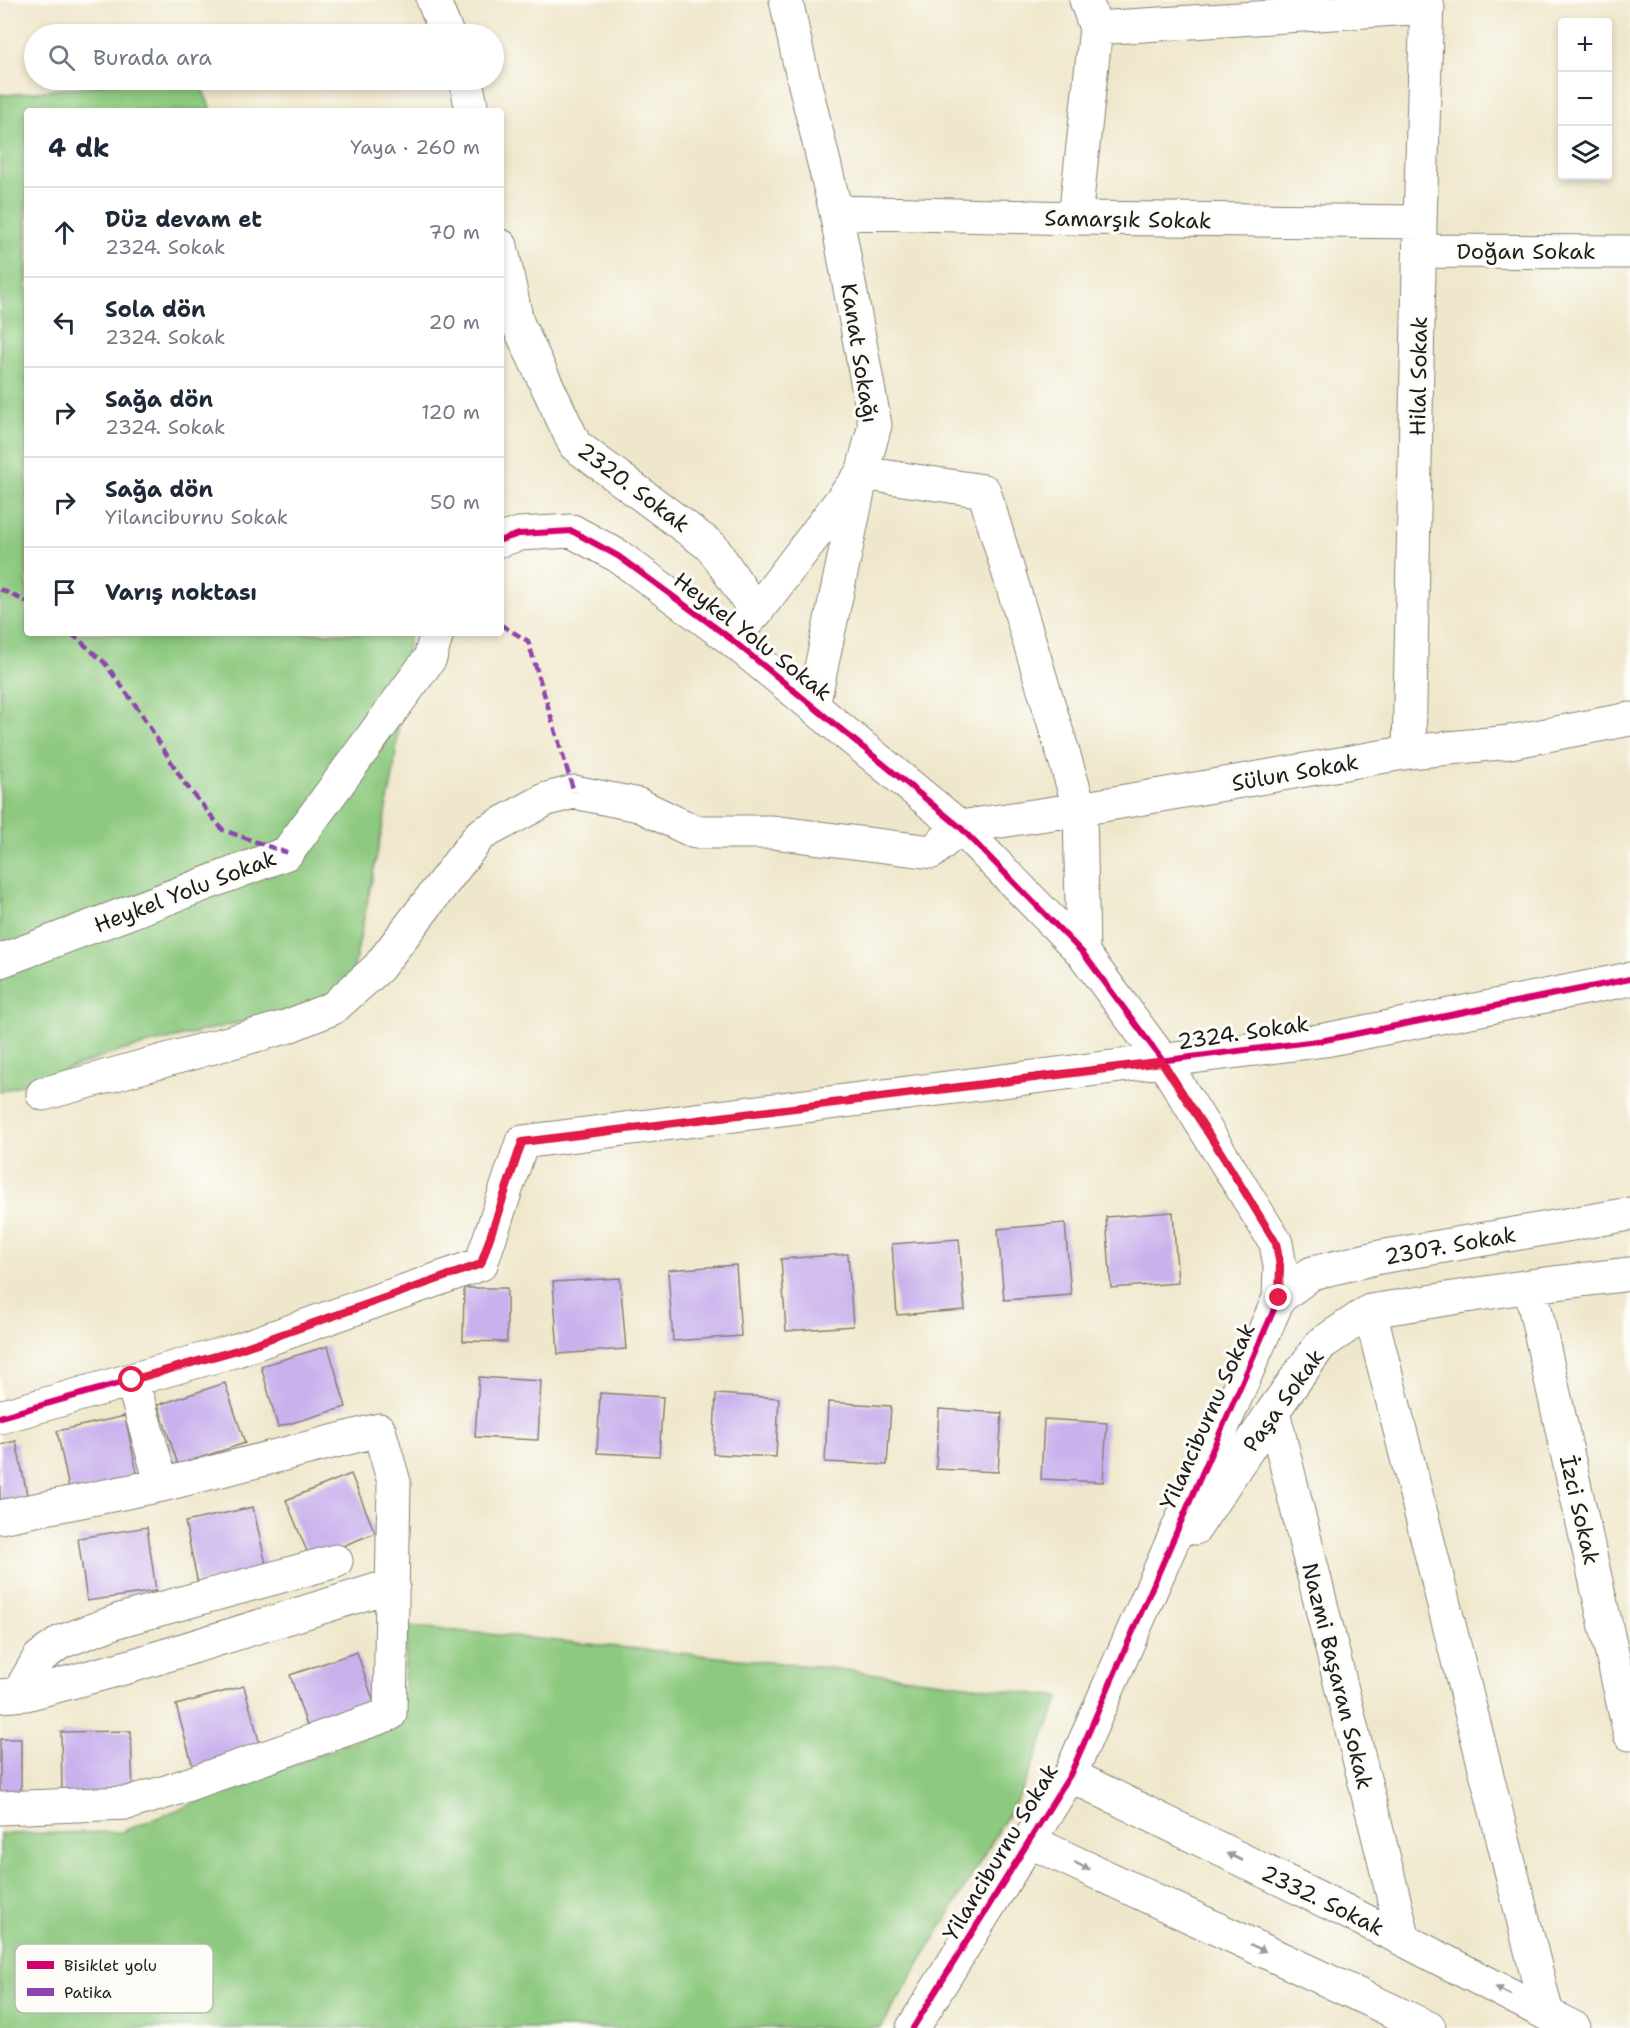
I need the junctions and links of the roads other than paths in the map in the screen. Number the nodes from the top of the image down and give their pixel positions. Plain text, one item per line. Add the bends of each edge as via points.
1 (433, 0) edge
2 (786, 0) edge
3 (1286, 0) edge
4 (1427, 3) edge
5 (1091, 14) edge
6 (1256, 18) junction
7 (443, 24) edge
8 (468, 90) edge
9 (471, 108) edge
10 (836, 212) junction
11 (1075, 218) junction
12 (1421, 237) junction
13 (1630, 252) edge
14 (504, 260) edge
15 (862, 472) junction
16 (504, 539) edge
17 (756, 612) junction
18 (436, 636) edge
19 (731, 639) junction
20 (813, 706) junction
21 (1630, 719) edge
22 (1409, 752) junction
23 (1080, 809) junction
24 (960, 827) junction
25 (1083, 953) junction
26 (0, 961) edge
27 (1630, 979) edge
28 (1162, 1062) junction
29 (43, 1094) dead end
30 (1630, 1214) edge
31 (1630, 1274) edge
32 (1530, 1286) junction
33 (1279, 1298) junction
34 (1370, 1311) junction
35 (132, 1380) junction
36 (1273, 1411) junction
37 (0, 1417) edge
38 (162, 1485) junction
39 (0, 1517) edge
40 (336, 1561) dead end
41 (393, 1585) junction
42 (1145, 1602) junction
43 (13, 1695) edge
44 (1630, 1734) edge
45 (1070, 1775) junction
46 (0, 1808) edge
47 (1029, 1841) junction
48 (1404, 1940) junction
49 (1561, 2021) edge
50 (913, 2028) edge
51 (1429, 2028) edge

1 - 7 street
2 - 10 street, Kanat Sokağı
3 - 6 street
4 - 6 street
4 - 12 street, Hilal Sokak
5 - 6 street
5 - 11 street
8 - 9 street
10 - 11 street, Samarşık Sokak
10 - 15 street, Kanat Sokağı via 875,425
11 - 12 street, Samarşık Sokak
12 - 13 street, Doğan Sokak
12 - 22 street, Hilal Sokak
14 - 17 street, 2320. Sokak via 517,322 575,445 712,547
15 - 17 street
15 - 20 street, Kanat Sokağı
15 - 23 street via 984,490
16 - 19 street, Heykel Yolu Sokak via 519,534 572,531 618,556
17 - 19 street
18 - 26 street, Heykel Yolu Sokak via 430,658 287,853
19 - 20 street, Heykel Yolu Sokak
20 - 24 street, Heykel Yolu Sokak
21 - 22 street, Sülun Sokak via 1510,742
22 - 23 street, Sülun Sokak
23 - 24 street, Sülun Sokak
23 - 25 street
24 - 25 street, Yilanciburnu Sokak
24 - 29 street via 932,852 772,832 695,832 639,805 574,792 547,799 480,835 378,968 333,1008 286,1027
25 - 28 street, Yilanciburnu Sokak
27 - 28 street, 2324. Sokak via 1325,1040
28 - 33 street, Yilanciburnu Sokak via 1276,1243
28 - 35 street, 2324. Sokak via 522,1142 481,1264 237,1350
30 - 33 street, 2307. Sokak via 1380,1257 1312,1273
31 - 32 street, Paşa Sokak
32 - 34 street, Paşa Sokak
32 - 44 street, İzci Sokak
33 - 42 street, Yilanciburnu Sokak
34 - 36 street, Paşa Sokak via 1321,1344
34 - 49 street
35 - 37 street, 2324. Sokak
35 - 38 street
36 - 42 street, Paşa Sokak
36 - 48 street, Nazmi Başaran Sokak
38 - 39 street
38 - 41 street via 379,1430 394,1482
40 - 43 street via 120,1620 61,1642 39,1658
41 - 43 street via 131,1666
41 - 46 street via 390,1714 128,1803
42 - 45 street, Yilanciburnu Sokak
45 - 47 street, Yilanciburnu Sokak
48 -> 45 street, 2332. Sokak
47 - 50 street, Yilanciburnu Sokak
47 -> 51 street
49 -> 48 street, 2332. Sokak

